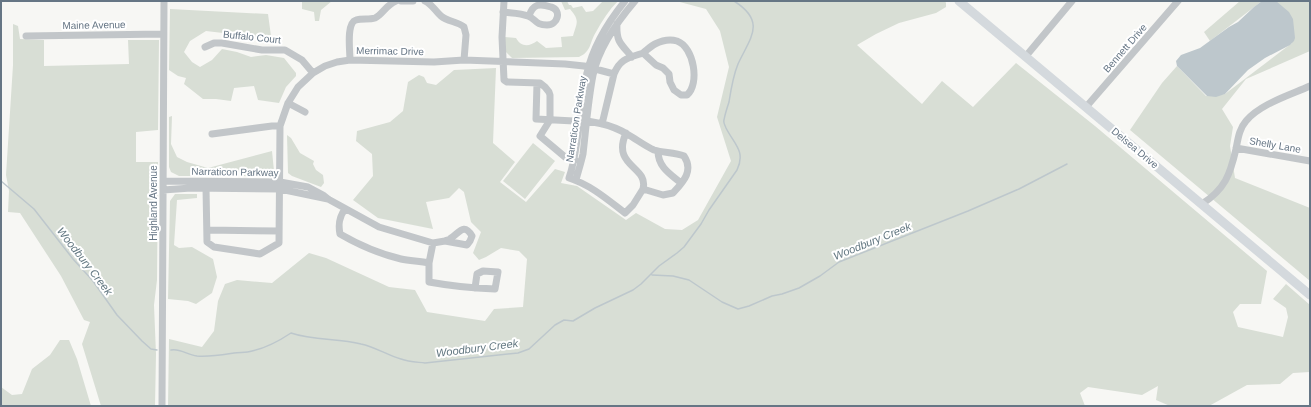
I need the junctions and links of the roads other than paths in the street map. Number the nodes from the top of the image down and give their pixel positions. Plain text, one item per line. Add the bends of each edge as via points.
1 (164, 1) edge
2 (396, 1) edge
3 (402, 1) edge
4 (413, 1) edge
5 (425, 1) edge
6 (504, 1) edge
7 (625, 1) edge
8 (635, 1) edge
9 (1072, 1) edge
10 (1178, 1) edge
11 (962, 2) edge
12 (503, 12) junction
13 (529, 16) dead end
14 (616, 24) junction
15 (163, 34) junction
16 (26, 36) dead end
17 (205, 47) dead end
18 (643, 53) junction
19 (1026, 56) junction
20 (632, 57) junction
21 (350, 60) junction
22 (464, 60) junction
23 (503, 62) junction
24 (592, 68) junction
25 (313, 73) junction
26 (614, 74) junction
27 (537, 83) junction
28 (1310, 86) edge
29 (288, 103) junction
30 (1086, 108) junction
31 (305, 112) dead end
32 (550, 120) junction
33 (583, 121) junction
34 (602, 124) junction
35 (280, 126) junction
36 (626, 133) junction
37 (212, 134) dead end
38 (1236, 148) junction
39 (658, 151) junction
40 (575, 160) junction
41 (1310, 161) edge
42 (573, 179) junction
43 (163, 181) junction
44 (681, 183) junction
45 (280, 185) junction
46 (206, 188) junction
47 (643, 189) junction
48 (163, 190) junction
49 (1202, 204) junction
50 (345, 209) junction
51 (207, 230) junction
52 (279, 231) junction
53 (445, 241) dead end
54 (433, 242) junction
55 (429, 263) junction
56 (475, 288) dead end
57 (1310, 295) edge
58 (162, 406) edge

1 - 15 street, Highland Avenue
2 - 21 street via 375,18 355,20 351,23
3 - 4 street
5 - 22 street via 443,18 464,27
6 - 12 street
7 - 24 street, Narraticon Parkway via 601,36
8 - 14 street, Narraticon Parkway
9 - 19 street
10 - 30 street, Bennett Drive
11 - 19 main road, Delsea Drive
12 - 13 street
12 - 23 street
14 - 20 street via 616,36
14 - 24 street, Narraticon Parkway
15 - 16 street, Maine Avenue
15 - 43 street, Highland Avenue
17 - 25 street, Buffalo Court via 222,43 262,50 285,50 302,60
18 - 18 street via 669,74 674,90 681,95 690,92 694,81 693,62 681,44 666,41 654,44
18 - 20 street
19 - 30 main road, Delsea Drive
20 - 26 street via 617,66
21 - 22 street, Merrimac Drive
21 - 25 street, Merrimac Drive via 325,66
22 - 23 street, Merrimac Drive
23 - 24 street, Merrimac Drive via 565,64
23 - 27 street via 505,81
24 - 26 street, Merrimac Drive
24 - 33 street, Narraticon Parkway
25 - 29 street, Merrimac Drive via 298,87
26 - 34 street
27 - 32 street via 545,87 550,95
27 - 32 street via 536,119
28 - 38 street via 1257,111 1243,125
29 - 31 street
29 - 35 street, Merrimac Drive
30 - 49 main road, Delsea Drive
32 - 33 street
32 - 40 street via 540,136 565,157
33 - 34 street
33 - 40 street, Narraticon Parkway
33 - 42 street, Narraticon Parkway via 582,156
34 - 36 street
35 - 37 street
35 - 45 street, Merrimac Drive
36 - 39 street
36 - 47 street via 622,144 624,155 640,174
38 - 41 street, Shelly Lane
38 - 49 street via 1228,177 1213,197
39 - 44 street via 661,166
39 - 44 street via 684,156 689,169
40 - 42 street, Narraticon Parkway
42 - 47 street via 589,187 625,213
43 - 45 street, Narraticon Parkway
43 - 48 street, Highland Avenue
44 - 47 street via 669,195
45 - 46 street, Narraticon Parkway
45 - 50 street, Narraticon Parkway via 308,187
45 - 52 street, Merrimac Drive
46 - 48 street, Narraticon Parkway
46 - 51 street
48 - 58 street, Highland Avenue
49 - 57 main road, Delsea Drive
50 - 54 street, Narraticon Parkway via 379,227
50 - 55 street via 338,224 340,234 381,253
51 - 52 street
51 - 52 street via 207,242 214,247 260,254 279,243
53 - 54 street, Narraticon Parkway
54 - 55 street
55 - 56 street via 429,282

